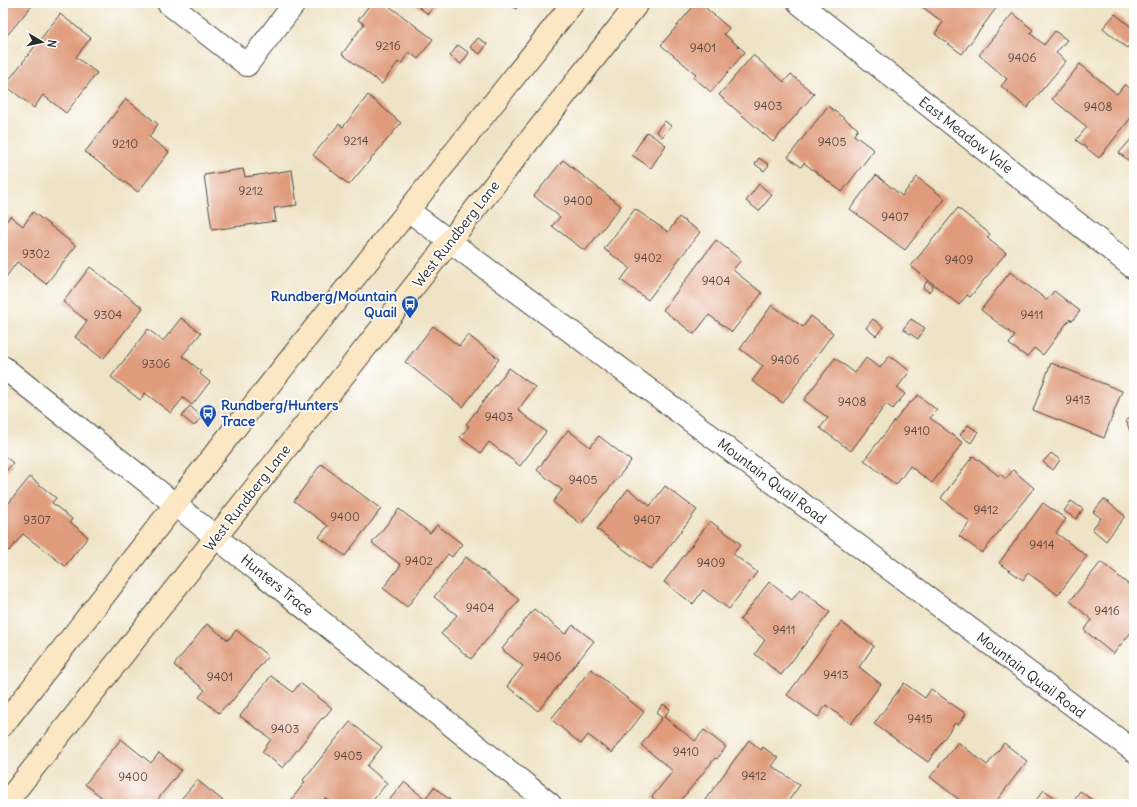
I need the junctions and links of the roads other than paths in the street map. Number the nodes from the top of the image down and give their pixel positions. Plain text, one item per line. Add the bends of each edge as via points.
1 (168, 3) edge
2 (295, 3) edge
3 (573, 3) edge
4 (638, 3) edge
5 (799, 3) edge
6 (409, 211) junction
7 (449, 241) junction
8 (1134, 268) edge
9 (3, 368) edge
10 (175, 504) junction
11 (216, 536) junction
12 (3, 725) edge
13 (1134, 751) edge
14 (5, 804) edge
15 (550, 804) edge

1 - 2 street via 247,65
3 - 6 main road
4 - 7 main road, West Rundberg Lane
5 - 8 street, East Meadow Vale
6 - 7 street, Mountain Quail Road
6 - 10 main road
7 - 11 main road, West Rundberg Lane
7 - 13 street, Mountain Quail Road
9 - 10 street, Hunters Trace
10 - 11 street, Hunters Trace
10 - 12 main road
11 - 14 main road, West Rundberg Lane
11 - 15 street, Hunters Trace

